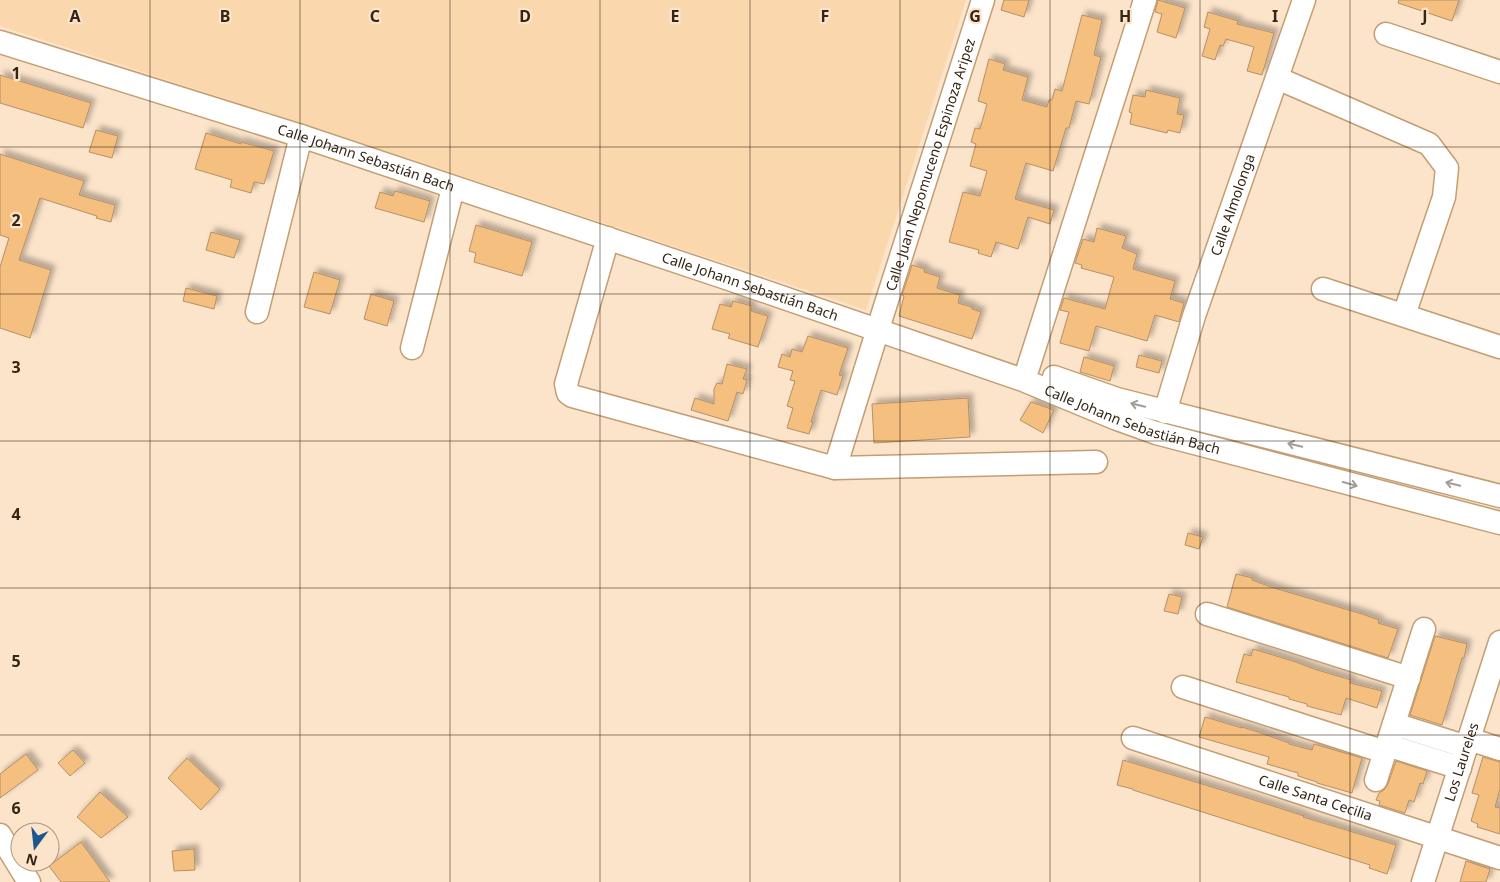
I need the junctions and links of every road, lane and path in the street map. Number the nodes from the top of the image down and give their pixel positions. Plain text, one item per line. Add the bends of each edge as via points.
1 (983, 0) edge
2 (1146, 0) edge
3 (1304, 0) edge
4 (0, 26) edge
5 (1386, 34) dead end
6 (0, 42) edge
7 (1500, 72) edge
8 (1277, 78) junction
9 (301, 136) junction
10 (453, 188) junction
11 (608, 238) junction
12 (1324, 289) dead end
13 (257, 312) dead end
14 (1404, 315) junction
15 (880, 323) junction
16 (1500, 347) edge
17 (412, 348) dead end
18 (1028, 368) junction
19 (1165, 412) junction
20 (1096, 462) dead end
21 (835, 468) junction
22 (1500, 496) edge
23 (1500, 524) edge
24 (1207, 614) dead end
25 (1424, 629) dead end
26 (1500, 642) edge
27 (1409, 678) junction
28 (1183, 687) dead end
29 (1394, 724) junction
30 (1133, 738) dead end
31 (1468, 743) junction
32 (1386, 749) junction
33 (1500, 749) edge
34 (1460, 768) junction
35 (1376, 780) dead end
36 (0, 834) edge
37 (1438, 838) junction
38 (1500, 858) edge
39 (29, 882) edge
40 (1423, 882) edge

1 - 15 street, Calle Juan Nepomuceno Espinoza Aripez
2 - 18 street
3 - 8 street, Calle Almolonga
4 - 15 street, Calle Johann Sebastián Bach via 294,121
5 - 7 street
6 - 9 street, Calle Johann Sebastián Bach
8 - 14 street via 1429,144 1448,168 1444,197
8 - 19 street, Calle Almolonga via 1194,316
9 - 10 street, Calle Johann Sebastián Bach
9 - 13 street
10 - 11 street, Calle Johann Sebastián Bach
10 - 17 street
11 - 15 street, Calle Johann Sebastián Bach
11 - 21 street via 566,384 568,393 579,399
12 - 14 street
14 - 16 street
15 - 18 street, Calle Johann Sebastián Bach
15 - 21 street, Calle Juan Nepomuceno Espinoza Aripez
15 -> 23 street, Calle Johann Sebastián Bach via 1156,433
19 -> 18 street, Calle Johann Sebastián Bach via 1116,399
22 -> 19 street, Calle Johann Sebastián Bach
20 - 21 street
24 - 27 street
25 - 27 street
26 - 31 street, Los Laureles
27 - 29 street
28 - 32 street
29 - 31 street
29 - 32 street
30 - 37 street, Calle Santa Cecilia
31 - 33 street
31 - 34 street, Los Laureles
32 - 34 street
32 - 35 street
34 - 37 street, Los Laureles
36 - 39 street
37 - 38 street, Calle Santa Cecilia
37 - 40 street, Los Laureles

